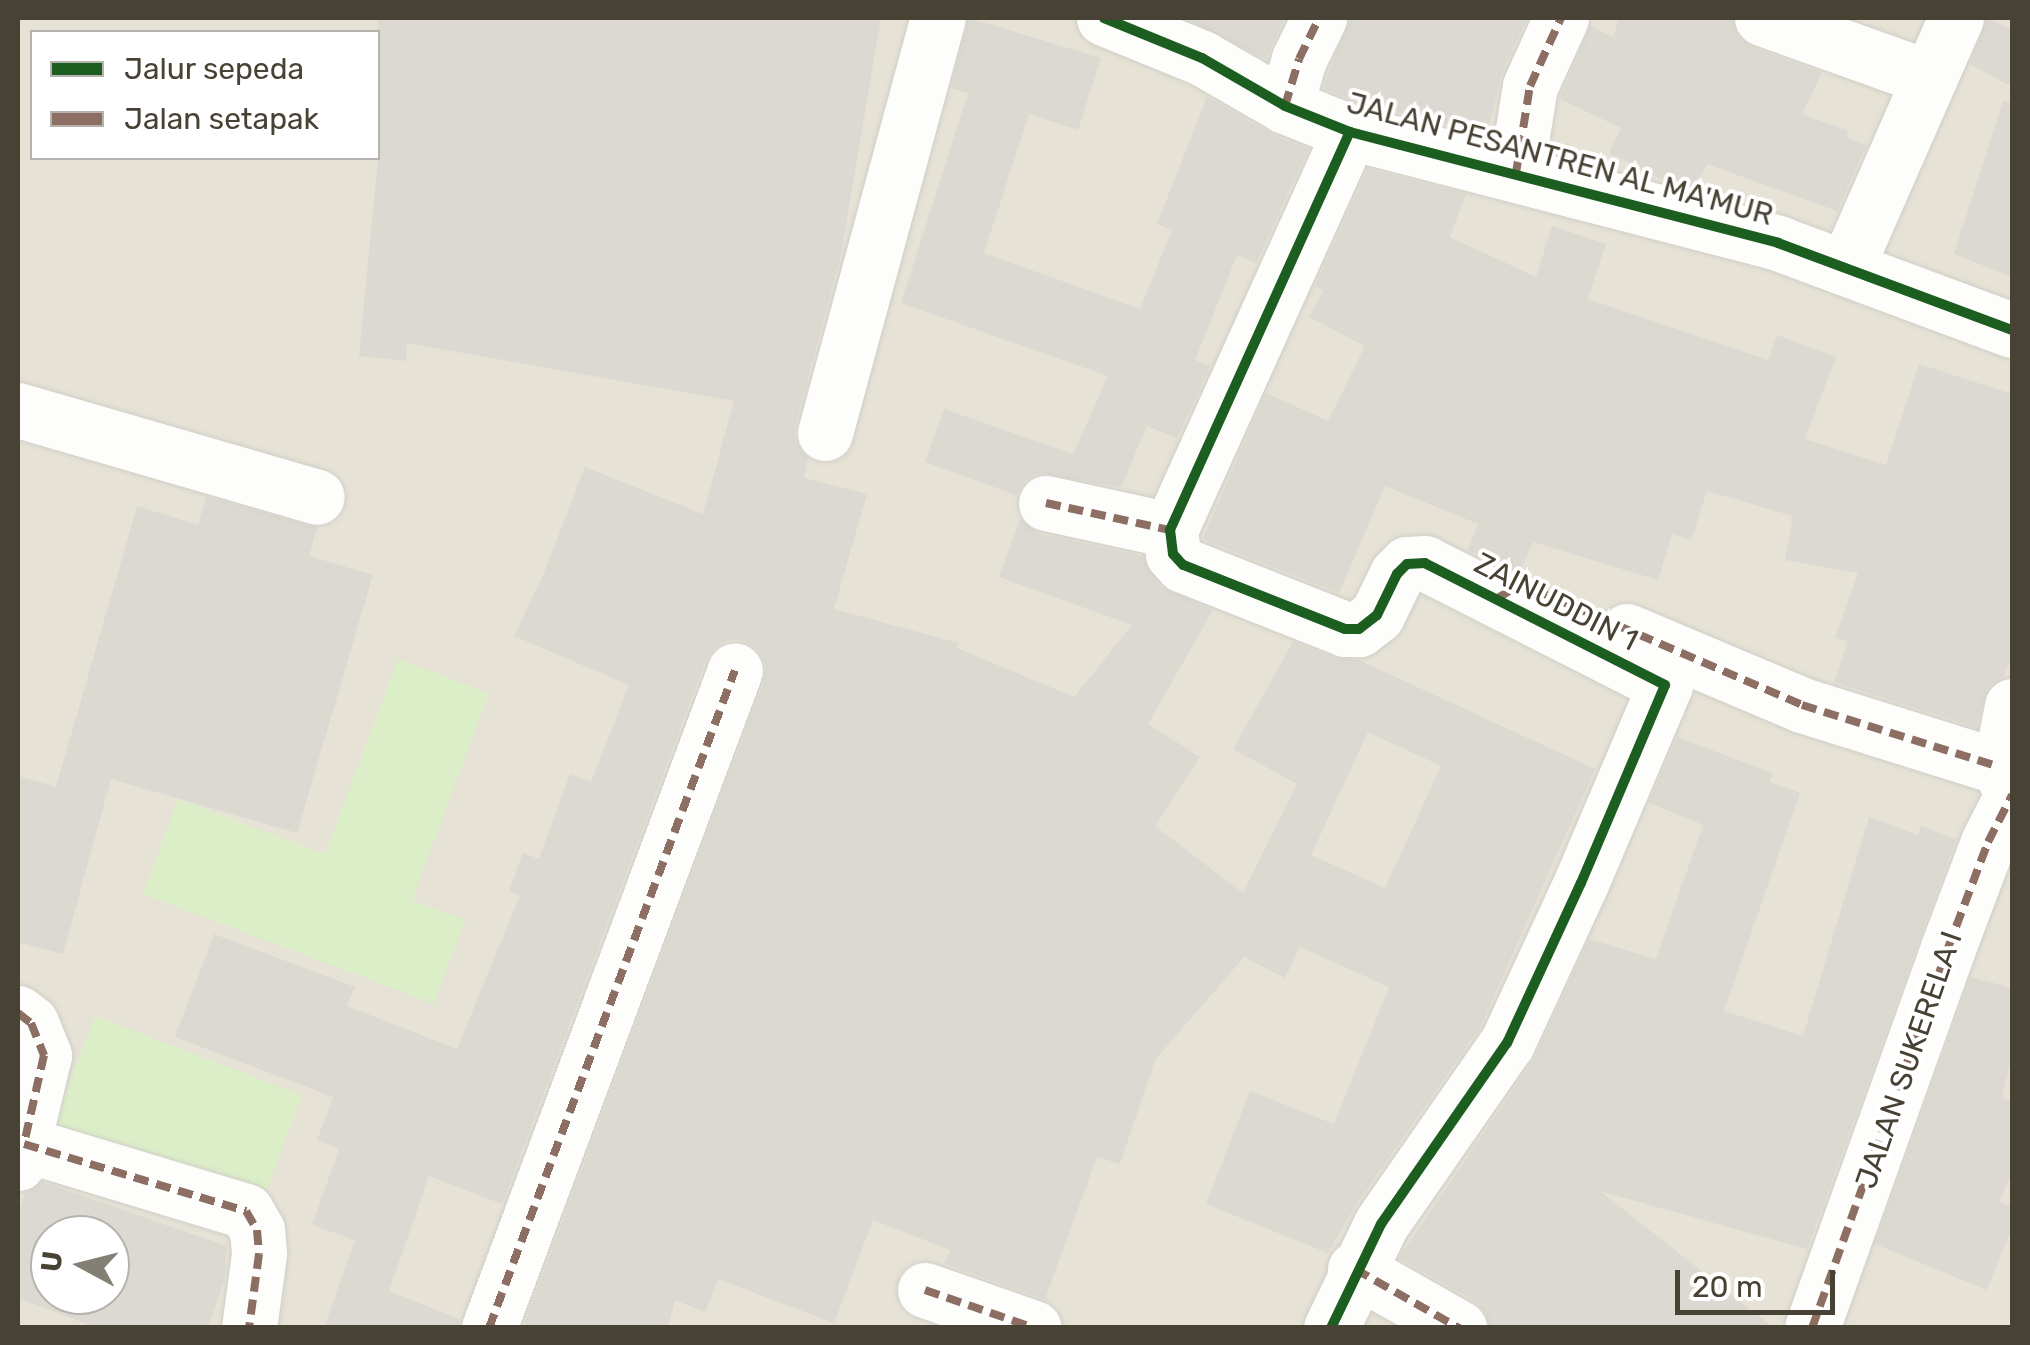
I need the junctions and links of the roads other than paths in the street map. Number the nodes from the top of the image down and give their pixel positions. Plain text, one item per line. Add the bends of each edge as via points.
1 (938, 18) edge
2 (1104, 18) edge
3 (1319, 18) edge
4 (1561, 18) edge
5 (1762, 18) edge
6 (1956, 18) edge
7 (1930, 78) junction
8 (1285, 106) junction
9 (1350, 132) junction
10 (1516, 172) junction
11 (1846, 266) junction
12 (2012, 330) edge
13 (18, 410) edge
14 (825, 433) dead end
15 (317, 497) dead end
16 (1046, 503) dead end
17 (1170, 530) junction
18 (1496, 598) junction
19 (735, 670) dead end
20 (2012, 706) edge
21 (2008, 786) edge
22 (18, 1013) edge
23 (21, 1153) edge
24 (1355, 1270) junction
25 (925, 1290) dead end
26 (249, 1328) edge
27 (489, 1328) edge
28 (1034, 1328) edge
29 (1331, 1328) edge
30 (1459, 1328) edge
31 (1812, 1328) edge

1 - 14 street
2 - 8 street, JALAN PESANTREN AL MA'MUR via 1202,58
3 - 8 street
4 - 10 street via 1530,86
5 - 7 street
6 - 7 street
7 - 11 street
8 - 9 street, JALAN PESANTREN AL MA'MUR
9 - 10 street, JALAN PESANTREN AL MA'MUR
9 - 17 street
10 - 11 street, JALAN PESANTREN AL MA'MUR
11 - 12 street, JALAN PESANTREN AL MA'MUR
13 - 15 street
16 - 17 street
17 - 18 street, ZAINUDDIN 1 via 1169,544 1183,565 1345,628 1369,624 1407,564 1425,563
18 - 21 street, ZAINUDDIN 1 via 1518,586 1533,589 1802,706
18 - 24 street, ZAINUDDIN 1 via 1665,685 1507,1043 1444,1128
19 - 27 street
20 - 21 street
21 - 31 street, JALAN SUKERELA I
22 - 23 street via 31,1023 44,1056
23 - 26 street via 246,1212 257,1230 259,1254
24 - 29 street
24 - 30 street
25 - 28 street

